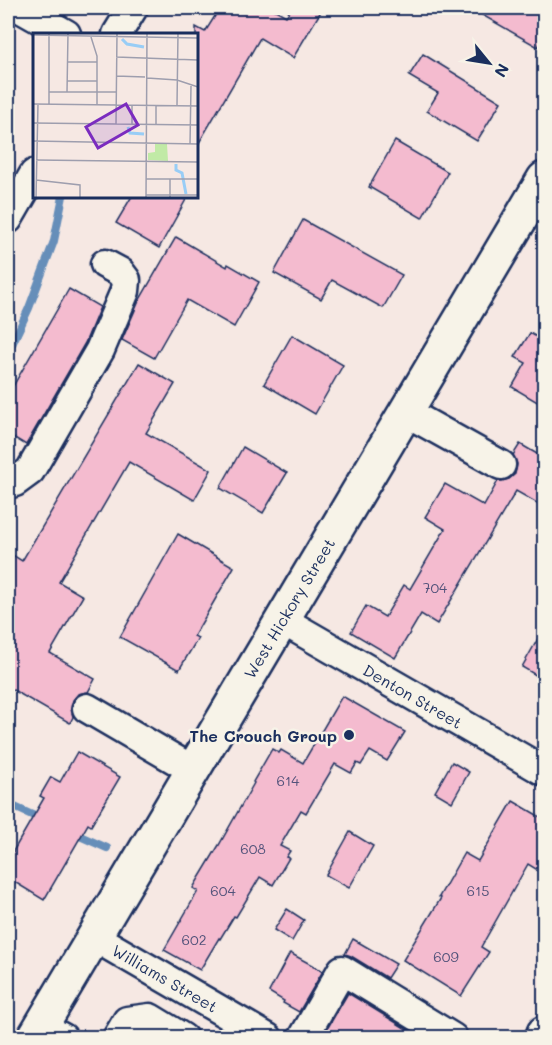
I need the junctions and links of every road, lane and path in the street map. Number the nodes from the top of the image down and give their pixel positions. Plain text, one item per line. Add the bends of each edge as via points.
1 (20, 8) edge
2 (133, 8) edge
3 (64, 33) edge
4 (118, 33) edge
5 (33, 176) edge
6 (544, 179) edge
7 (8, 219) edge
8 (105, 264) dead end
9 (406, 412) junction
10 (501, 465) dead end
11 (8, 483) edge
12 (282, 620) junction
13 (87, 708) dead end
14 (193, 770) junction
15 (544, 771) edge
16 (94, 936) junction
17 (544, 1033) edge
18 (46, 1034) edge
19 (117, 1038) edge
20 (183, 1038) edge
21 (268, 1038) edge
22 (303, 1038) edge
23 (453, 1038) edge
24 (542, 1038) edge

1 - 3 street
2 - 4 street
5 - 7 street
6 - 9 main road, West Hickory Street
8 - 11 street via 126,280 100,350 30,471
9 - 10 street
9 - 12 main road, West Hickory Street
12 - 14 main road, West Hickory Street
12 - 15 street, Denton Street
13 - 14 street
14 - 16 main road, West Hickory Street
16 - 18 main road, West Hickory Street
16 - 21 street, Williams Street
17 - 24 main road
19 - 20 street via 127,1021 150,1018
22 - 23 street via 342,970

